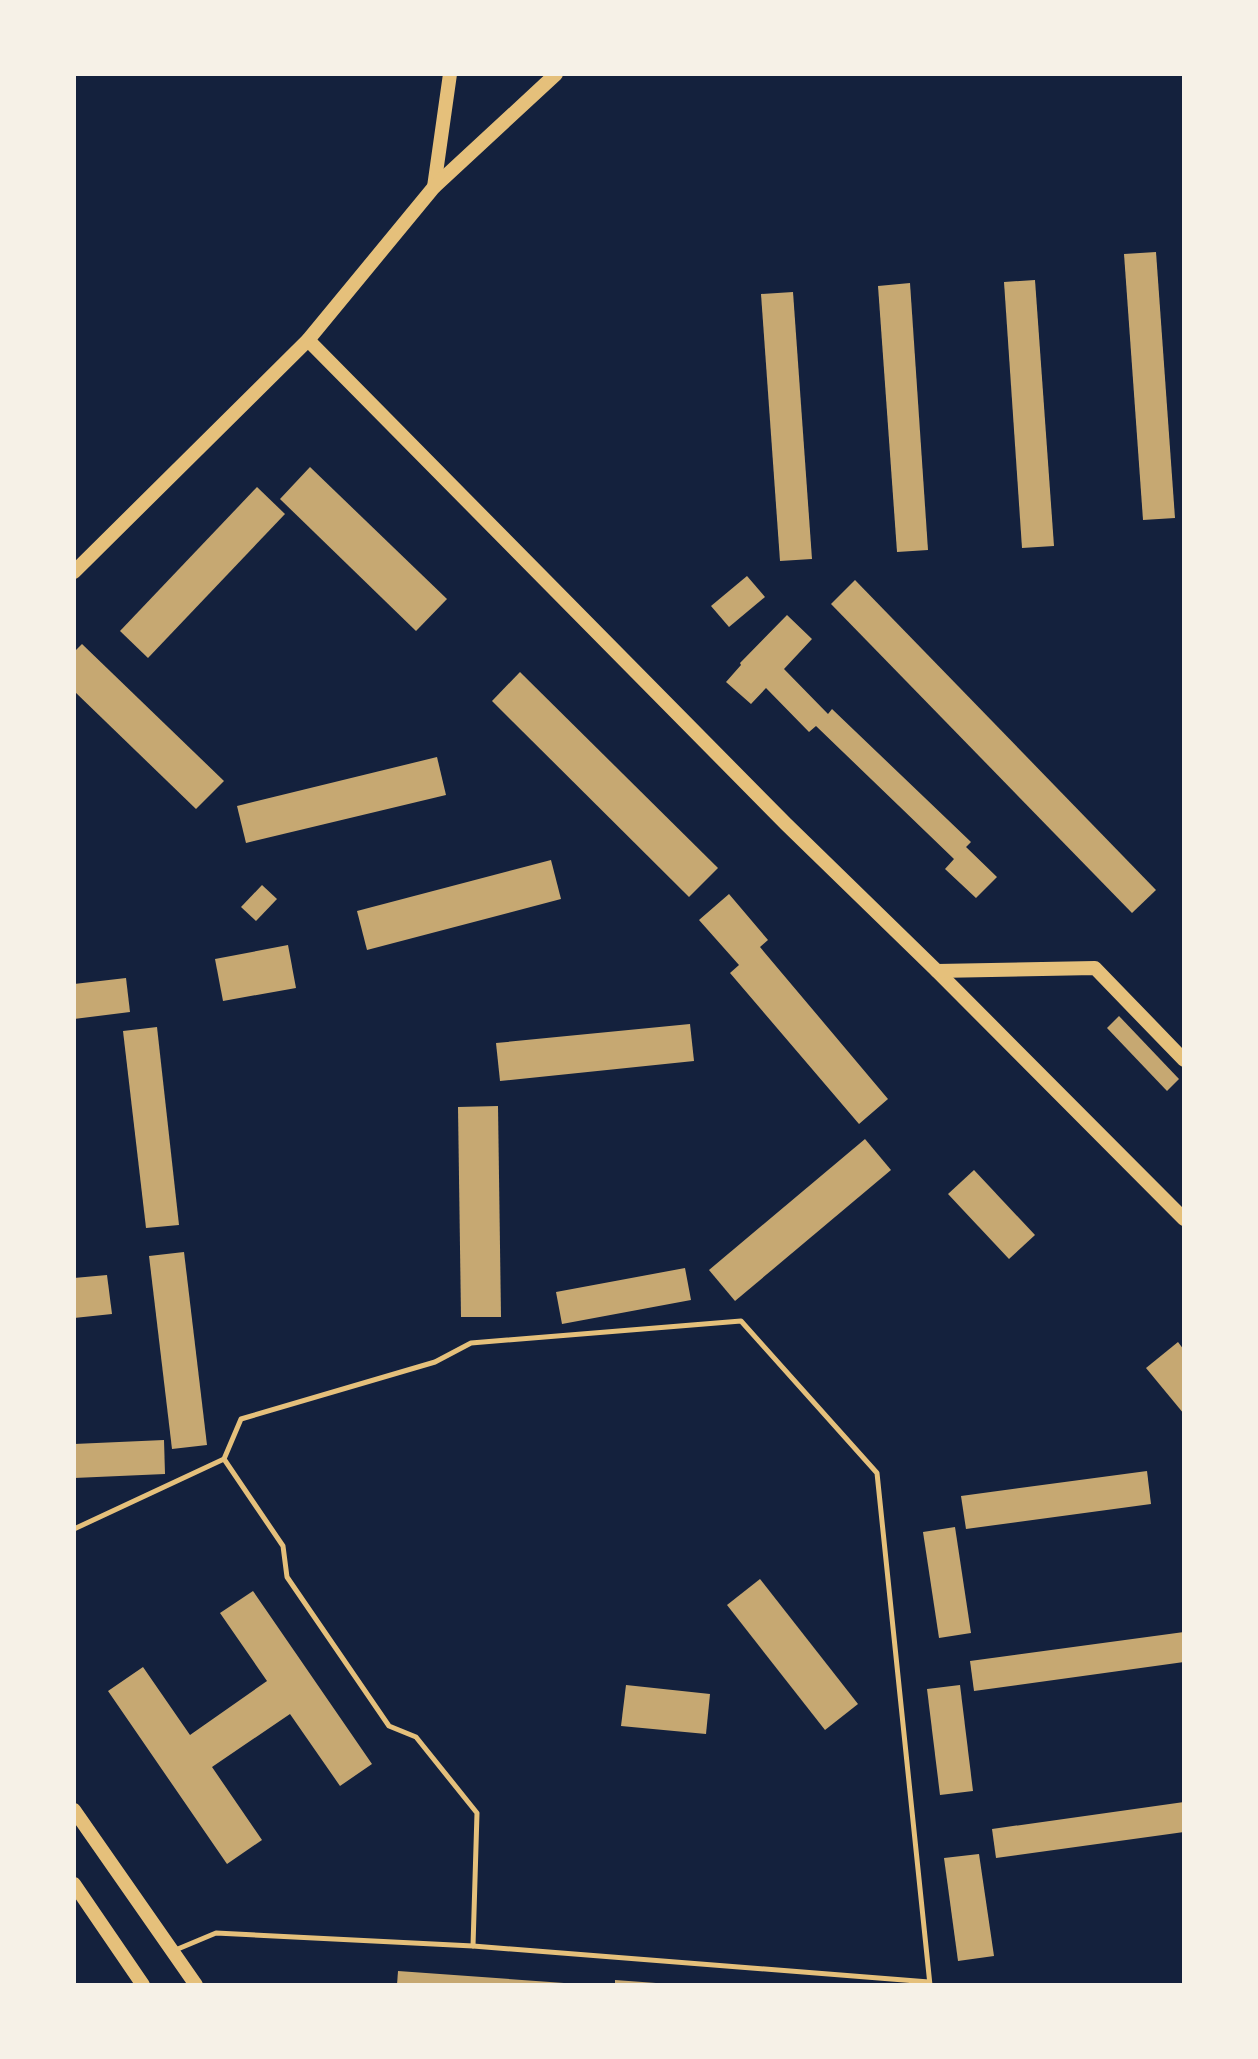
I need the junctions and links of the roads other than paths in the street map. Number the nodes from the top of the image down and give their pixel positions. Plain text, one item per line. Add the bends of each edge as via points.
1 (450, 74) edge
2 (556, 74) edge
3 (434, 187) junction
4 (308, 340) junction
5 (74, 572) edge
6 (937, 971) junction
7 (1184, 1060) edge
8 (1184, 1219) edge
9 (224, 1459) junction
10 (74, 1529) edge
11 (74, 1810) edge
12 (74, 1884) edge
13 (473, 1946) junction
14 (172, 1951) junction
15 (929, 1983) edge
16 (143, 1985) edge
17 (196, 1985) edge

1 - 3 street
2 - 3 street
3 - 4 street
4 - 5 street
4 - 6 street
6 - 7 street via 1095,968
6 - 8 street
9 - 10 lane
9 - 13 lane via 283,1546 287,1577 389,1726 416,1737 477,1813
9 - 15 lane via 241,1419 435,1362 471,1343 741,1321 877,1473
11 - 14 street
12 - 16 street
13 - 14 lane via 216,1933
13 - 15 lane
14 - 17 street

